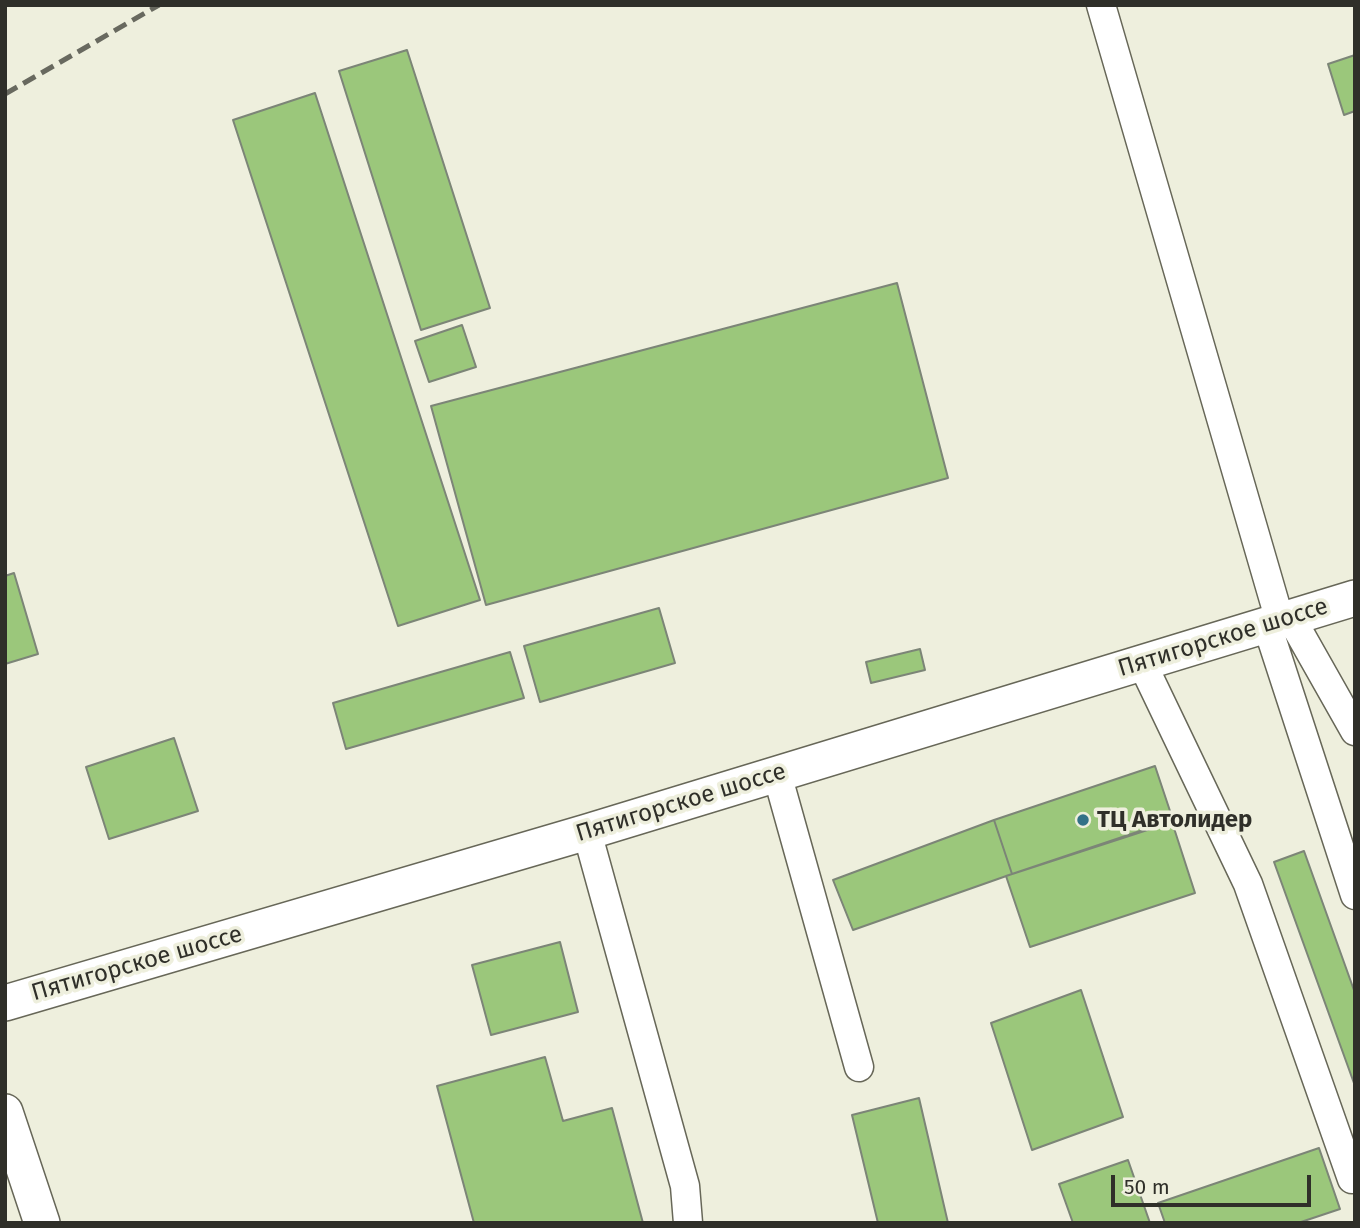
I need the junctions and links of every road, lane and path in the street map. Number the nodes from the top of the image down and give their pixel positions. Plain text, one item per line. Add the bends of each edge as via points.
1 (1101, 5) edge
2 (1355, 598) edge
3 (1279, 621) junction
4 (1143, 663) junction
5 (1355, 732) edge
6 (777, 774) junction
7 (587, 832) junction
8 (1355, 895) edge
9 (5, 1003) edge
10 (859, 1067) dead end
11 (5, 1112) edge
12 (1352, 1179) dead end
13 (42, 1223) edge
14 (688, 1223) edge

1 - 3 lane
2 - 3 main road, Пятигорское шоссе
3 - 4 main road, Пятигорское шоссе
3 - 5 lane
3 - 8 lane
4 - 6 main road, Пятигорское шоссе
4 - 12 lane via 1248,884
6 - 7 main road, Пятигорское шоссе
6 - 10 lane
7 - 9 main road, Пятигорское шоссе
7 - 14 lane via 685,1186
11 - 13 main road

